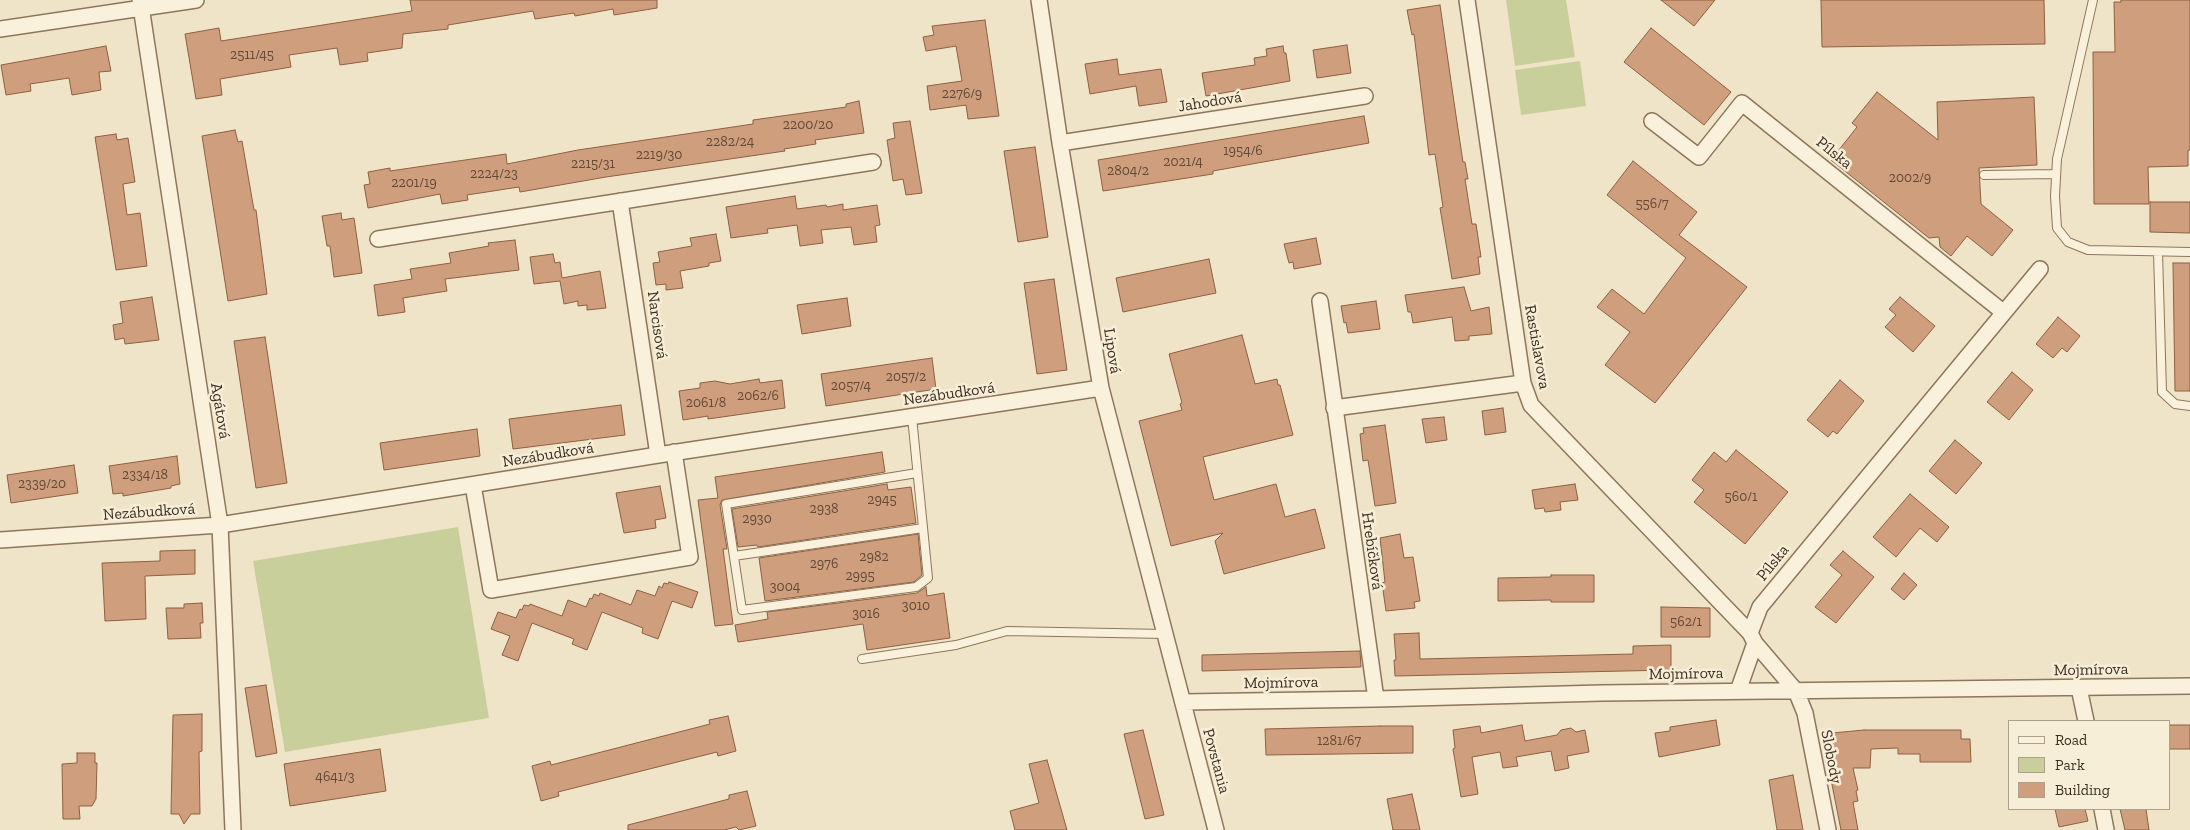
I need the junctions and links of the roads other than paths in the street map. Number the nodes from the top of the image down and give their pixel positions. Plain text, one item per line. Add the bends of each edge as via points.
1 (196, 0) edge
2 (1039, 0) edge
3 (1467, 0) edge
4 (2093, 0) edge
5 (140, 4) edge
6 (0, 29) edge
7 (1365, 96) dead end
8 (1652, 121) dead end
9 (1060, 143) junction
10 (873, 162) dead end
11 (1984, 174) dead end
12 (2056, 174) junction
13 (620, 201) junction
14 (378, 239) dead end
15 (2158, 252) junction
16 (2190, 252) edge
17 (2040, 269) dead end
18 (1320, 301) dead end
19 (2003, 312) junction
20 (1524, 383) junction
21 (1101, 388) junction
22 (2190, 406) edge
23 (1334, 408) junction
24 (912, 417) junction
25 (674, 452) junction
26 (658, 455) junction
27 (918, 473) junction
28 (472, 485) junction
29 (220, 525) junction
30 (923, 528) junction
31 (0, 540) edge
32 (734, 556) junction
33 (1165, 634) junction
34 (1753, 638) junction
35 (862, 659) dead end
36 (2190, 686) edge
37 (2079, 688) junction
38 (1738, 691) junction
39 (1796, 691) junction
40 (1376, 699) junction
41 (1182, 702) junction
42 (2086, 720) edge
43 (2102, 810) edge
44 (233, 830) edge
45 (1216, 830) edge
46 (1828, 830) edge
47 (2106, 830) edge

1 - 5 street
2 - 9 street, Lipová
3 - 20 street, Rastislavova
4 - 12 lane
5 - 6 street
5 - 29 street, Agátová
7 - 9 street, Jahodová
8 - 19 street, Pílska via 1699,157 1742,103
9 - 21 street, Lipová
10 - 13 street
11 - 12 lane
12 - 15 lane via 2057,228 2068,242 2088,250
13 - 14 street
13 - 26 street, Narcisová
15 - 16 lane
15 - 22 lane via 2162,392 2175,404
17 - 19 street, Pílska
18 - 23 street, Hrebíčková
19 - 34 street, Pílska via 1760,607
20 - 23 street
20 - 34 street, Rastislavova via 1531,405
21 - 24 street, Nezábudková
21 - 33 street, Lipová
23 - 40 street, Hrebíčková
24 - 25 street, Nezábudková
24 - 27 lane
25 - 26 street, Nezábudková
25 - 28 street via 690,557 490,590
26 - 28 street, Nezábudková
27 - 30 lane
27 - 32 lane via 726,504
28 - 29 street, Nezábudková
29 - 31 street, Nezábudková
29 - 44 street, Agátová
30 - 32 lane
30 - 32 lane via 928,578 916,587 742,610
33 - 35 lane via 1007,631 956,645
33 - 41 street, Lipová
34 - 38 street
34 - 39 street, Rastislavova
36 - 37 street, Mojmírova
37 - 39 street, Mojmírova
37 - 42 street
38 - 39 street, Mojmírova
38 - 40 street, Mojmírova
39 - 46 street, Slobody via 1805,713
40 - 41 street, Mojmírova
41 - 45 street, Povstania
43 - 47 street

